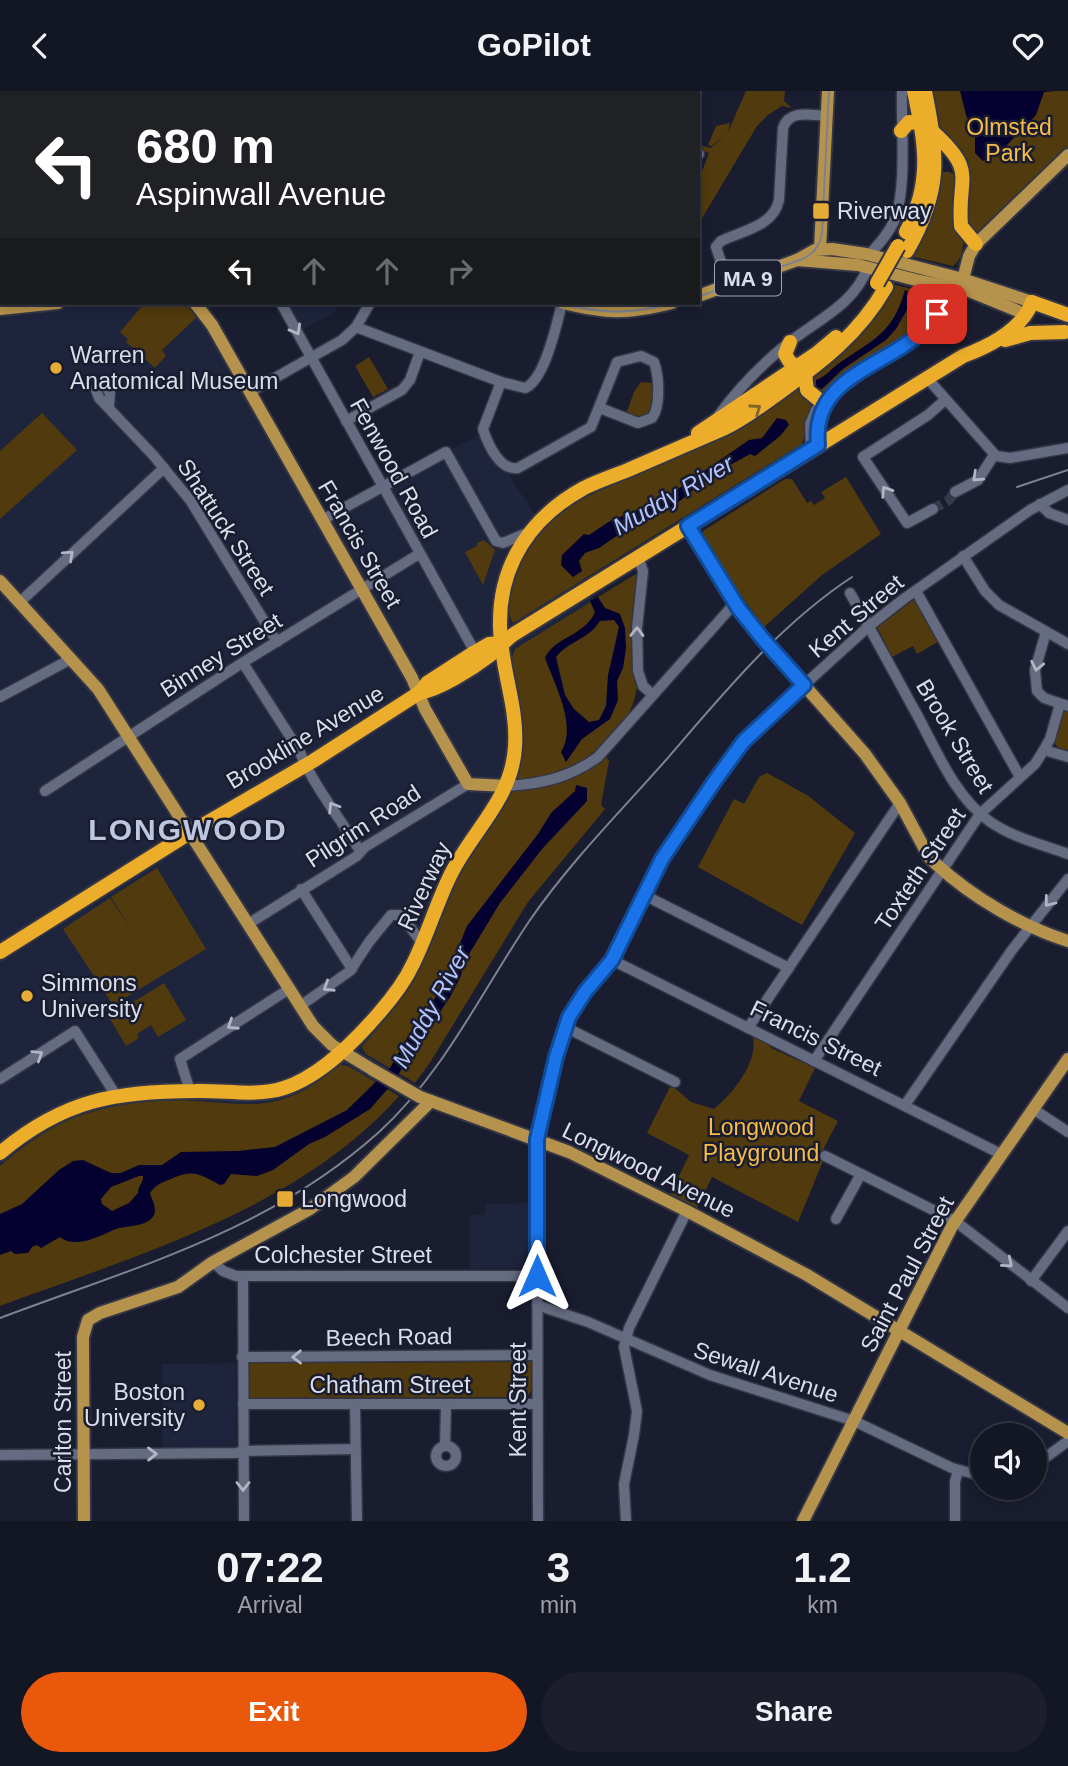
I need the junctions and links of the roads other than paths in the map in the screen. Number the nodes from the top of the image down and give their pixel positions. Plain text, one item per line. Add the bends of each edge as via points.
1 (828, 91) edge
2 (902, 91) edge
3 (914, 91) edge
4 (925, 91) edge
5 (827, 116) junction
6 (921, 123) junction
7 (901, 131) junction
8 (933, 132) junction
9 (1068, 155) edge
10 (935, 169) junction
11 (962, 183) junction
12 (976, 244) junction
13 (902, 248) junction
14 (820, 249) junction
15 (802, 260) junction
16 (869, 261) junction
17 (846, 263) junction
18 (926, 276) junction
19 (963, 279) junction
20 (729, 285) junction
21 (700, 295) edge
22 (39, 305) edge
23 (197, 305) edge
24 (204, 305) edge
25 (282, 305) edge
26 (369, 305) edge
27 (562, 305) edge
28 (584, 305) edge
29 (662, 305) edge
30 (0, 309) edge
31 (1025, 310) junction
32 (937, 314) dead end
33 (1068, 315) edge
34 (212, 325) junction
35 (356, 327) junction
36 (1067, 333) edge
37 (790, 342) junction
38 (981, 350) junction
39 (421, 352) junction
40 (963, 356) junction
41 (311, 358) junction
42 (801, 370) junction
43 (927, 378) junction
44 (501, 382) junction
45 (250, 392) junction
46 (945, 400) junction
47 (824, 404) junction
48 (109, 408) dead end
49 (600, 408) junction
50 (346, 421) junction
51 (714, 422) junction
52 (814, 447) junction
53 (1068, 448) edge
54 (673, 449) junction
55 (994, 455) junction
56 (164, 468) junction
57 (383, 486) junction
58 (1068, 490) edge
59 (955, 492) tunnel mouth
60 (1040, 504) junction
61 (933, 509) tunnel mouth
62 (322, 520) junction
63 (1068, 520) edge
64 (688, 526) junction
65 (529, 532) junction
66 (419, 554) junction
67 (963, 556) junction
68 (638, 557) junction
69 (0, 580) edge
70 (362, 589) junction
71 (916, 591) junction
72 (850, 593) dead end
73 (20, 602) junction
74 (735, 603) junction
75 (869, 626) junction
76 (1046, 632) junction
77 (277, 642) junction
78 (500, 643) junction
79 (1068, 644) edge
80 (475, 652) junction
81 (71, 659) junction
82 (243, 663) junction
83 (804, 685) junction
84 (419, 693) junction
85 (653, 695) junction
86 (0, 697) edge
87 (1064, 705) edge
88 (129, 736) junction
89 (1044, 750) junction
90 (1068, 757) edge
91 (303, 766) junction
92 (1020, 777) junction
93 (468, 784) junction
94 (506, 786) junction
95 (45, 791) dead end
96 (901, 803) junction
97 (980, 814) junction
98 (191, 832) junction
99 (360, 851) junction
100 (1068, 854) edge
101 (942, 870) junction
102 (1068, 879) edge
103 (301, 890) junction
104 (644, 895) junction
105 (248, 923) junction
106 (1031, 926) junction
107 (1068, 941) edge
108 (422, 943) junction
109 (0, 952) edge
110 (612, 960) junction
111 (789, 968) junction
112 (352, 969) junction
113 (289, 989) junction
114 (300, 1006) junction
115 (565, 1027) junction
116 (748, 1028) junction
117 (341, 1051) junction
118 (1068, 1059) edge
119 (814, 1061) junction
120 (0, 1079) edge
121 (675, 1082) dead end
122 (190, 1091) junction
123 (117, 1097) junction
124 (425, 1099) junction
125 (905, 1105) junction
126 (1033, 1109) junction
127 (1068, 1132) edge
128 (537, 1139) junction
129 (0, 1153) edge
130 (1001, 1154) junction
131 (825, 1156) dead end
132 (860, 1174) junction
133 (687, 1211) junction
134 (836, 1219) dead end
135 (954, 1221) junction
136 (1068, 1231) edge
137 (213, 1262) junction
138 (537, 1276) junction
139 (243, 1277) junction
140 (1031, 1281) junction
141 (537, 1305) junction
142 (1068, 1308) edge
143 (899, 1330) junction
144 (626, 1338) junction
145 (537, 1355) junction
146 (242, 1357) junction
147 (243, 1404) junction
148 (537, 1404) junction
149 (355, 1405) junction
150 (446, 1405) junction
151 (854, 1421) junction
152 (1068, 1433) edge
153 (1068, 1441) edge
154 (445, 1446) dead end
155 (355, 1449) junction
156 (243, 1451) junction
157 (0, 1455) edge
158 (84, 1455) junction
159 (1047, 1456) edge
160 (958, 1470) junction
161 (970, 1473) edge
162 (955, 1516) edge
163 (85, 1521) edge
164 (244, 1521) edge
165 (357, 1521) edge
166 (538, 1521) edge
167 (626, 1521) edge
168 (803, 1521) edge

1 - 5 main road
2 - 7 street
3 - 6 highway
4 - 8 highway
5 - 14 main road
5 - 20 street via 799,115 785,121 776,212 716,247
6 - 7 highway via 909,122
6 - 13 highway via 924,183
7 - 16 street via 896,215
8 - 10 highway
8 - 11 highway via 958,157
9 - 12 main road
10 - 11 highway via 954,168
10 - 13 highway via 928,207
11 - 12 highway via 961,226
12 - 19 main road
13 - 42 highway, Riverway, bridge via 882,285
14 - 15 main road, MA 9
14 - 16 main road, MA 9 via 839,250
14 - 17 main road
15 - 17 main road, MA 9
15 - 20 main road, MA 9
16 - 17 main road, MA 9
16 - 18 main road, MA 9
16 - 37 street via 863,281 850,298
18 - 19 main road, MA 9
18 - 31 main road, MA 9
19 - 31 main road, MA 9
20 - 21 main road, MA 9
22 - 30 main road
23 - 34 main road, Francis Street
24 - 34 main road, Francis Street
25 -> 41 street, Fenwood Road
26 - 35 street
27 - 44 street via 534,383 522,388
28 - 29 main road via 621,313
31 - 33 highway, MA 9
31 - 36 highway, MA 9
31 - 38 highway, Brookline Avenue via 1017,326
31 - 40 highway
32 - 47 street via 920,334 860,372
34 - 45 main road, Francis Street
35 - 39 street
35 - 41 street
36 - 38 highway via 1018,335
37 - 42 highway via 785,354
37 - 51 street via 746,383
38 - 40 highway, Brookline Avenue
39 - 44 street
39 - 50 street via 411,380 402,390
40 - 43 highway, Brookline Avenue
41 - 45 street
41 - 50 street, Fenwood Road
42 - 47 highway via 807,390
42 - 51 highway, Riverway
54 -> 42 highway, Riverway via 736,423
43 - 46 street
43 - 52 highway, Brookline Avenue
44 - 49 street via 483,429 501,463 510,469 589,429
45 - 62 main road, Francis Street
46 - 55 street
61 -> 46 street via 907,523 863,457
47 - 52 street
48 - 56 street, Shattuck Street
49 - 49 street via 638,423 652,418 657,405 654,362 641,356 617,362
50 - 57 street, Fenwood Road
51 - 54 highway, Riverway
52 - 64 highway, Brookline Avenue
53 - 55 street via 1006,459
54 - 65 highway, Riverway via 579,491
55 -> 59 street via 978,480
73 -> 56 street
56 - 77 street, Shattuck Street via 190,500
57 - 62 street
57 - 65 street via 446,452 499,543
57 - 66 street, Fenwood Road
58 - 60 street, Kent Street
60 - 63 street via 1048,513
60 - 67 street, Kent Street
62 - 70 main road, Francis Street
64 - 68 highway, Brookline Avenue
64 - 74 main road
65 - 78 highway, Riverway via 505,579
66 - 70 street, Binney Street
66 - 80 street, Fenwood Road
67 - 71 street, Kent Street
67 - 76 street via 992,598
68 - 78 highway, Brookline Avenue
85 -> 68 street via 643,686 639,671 637,628 643,571
69 - 73 main road, Longwood Avenue
70 - 77 street, Binney Street
70 - 84 main road, Francis Street
71 - 75 street, Kent Street
71 - 92 street
72 - 75 street, Brook Street
73 - 81 main road, Longwood Avenue
74 - 83 main road, bridge
74 - 85 street
75 - 83 street, Kent Street
75 - 97 street, Brook Street via 956,785
76 - 79 street
76 -> 87 street via 1035,670 1037,691
77 - 82 street, Binney Street
78 - 80 highway, Brookline Avenue
78 - 84 highway, Brookline Avenue via 490,655 432,692
78 - 94 highway, Riverway via 516,740
80 - 84 highway, Brookline Avenue
81 - 86 street
81 - 88 main road, Longwood Avenue via 98,688
82 - 88 street, Binney Street
82 - 91 street via 300,752
83 - 96 main road via 856,742
83 - 104 street, Kent Street via 733,755 670,846
84 - 91 highway, Brookline Avenue
84 - 93 main road, Francis Street
85 - 94 street via 604,752 582,769 546,782
87 - 89 street, Toxteth Street
88 - 95 street, Binney Street
88 - 98 main road, Longwood Avenue
89 - 90 street
89 - 92 street, Toxteth Street
91 - 98 highway, Brookline Avenue
99 -> 91 street
92 - 97 street, Toxteth Street
93 - 94 main road
93 - 99 street, Pilgrim Road
94 - 108 highway, Riverway via 454,868
96 - 101 main road via 929,857
96 - 111 street
97 - 100 street, Brook Street via 1027,841
97 - 101 street, Toxteth Street
98 - 105 main road, Longwood Avenue
98 - 109 highway, Brookline Avenue
99 - 103 street, Pilgrim Road
101 - 106 main road
101 - 119 street, Toxteth Street
102 -> 106 street
103 - 105 street, Pilgrim Road
103 - 112 street
104 - 110 street, Kent Street
104 - 111 street
105 - 113 main road, Longwood Avenue
106 - 107 main road
106 - 125 street
108 - 112 street via 401,915 394,914
108 - 117 highway, Riverway via 397,991
110 - 115 street, Kent Street via 576,1005
110 - 116 street, Francis Street
111 - 116 street
112 -> 114 street
113 - 114 main road, Longwood Avenue
113 -> 122 street via 180,1059
114 - 117 main road, Longwood Avenue via 322,1037
115 - 121 street
115 - 128 street, Kent Street
116 - 119 street, Francis Street
117 - 122 highway, Riverway via 305,1078 280,1089
117 - 124 main road, Longwood Avenue, bridge
118 - 126 main road, Saint Paul Street
119 - 125 street, Francis Street
120 -> 123 street via 75,1031
122 - 123 highway, Riverway
123 - 129 highway, Riverway via 57,1114
124 - 128 main road, Longwood Avenue
124 - 137 main road via 361,1171 330,1196
125 - 130 street, Francis Street
126 - 127 street
126 - 130 main road, Saint Paul Street
128 - 133 main road, Longwood Avenue
128 - 138 street, Kent Street
130 - 135 main road, Saint Paul Street
131 - 132 street
132 - 134 street
132 - 135 street
133 - 143 main road, Longwood Avenue via 803,1272
133 - 144 street
135 -> 140 street
135 - 143 main road, Saint Paul Street
136 - 140 street
137 - 139 street, Colchester Street via 223,1271
137 - 158 main road, Carlton Street via 172,1290 95,1315 86,1324
138 - 139 street, Colchester Street
138 - 141 street, Kent Street
139 - 146 street
140 - 142 street
141 - 144 street, Sewall Avenue
141 - 145 street, Kent Street
143 - 151 main road, Saint Paul Street
143 - 152 main road, Longwood Avenue
144 - 151 street, Sewall Avenue via 710,1375
144 - 167 street via 636,1411 624,1484
145 -> 146 street, Beech Road
145 - 148 street, Kent Street
146 - 147 street
147 - 149 street, Chatham Street
147 - 156 street
148 - 150 street, Chatham Street
148 - 166 street, Kent Street
149 - 150 street, Chatham Street
149 - 155 street
150 - 154 street
151 - 160 street, Sewall Avenue
151 - 168 main road, Saint Paul Street
153 - 159 street
155 - 156 street
155 - 165 street
158 -> 156 street
156 -> 164 street
157 - 158 street
158 - 163 main road, Carlton Street
160 - 161 street, Sewall Avenue
160 - 162 street

